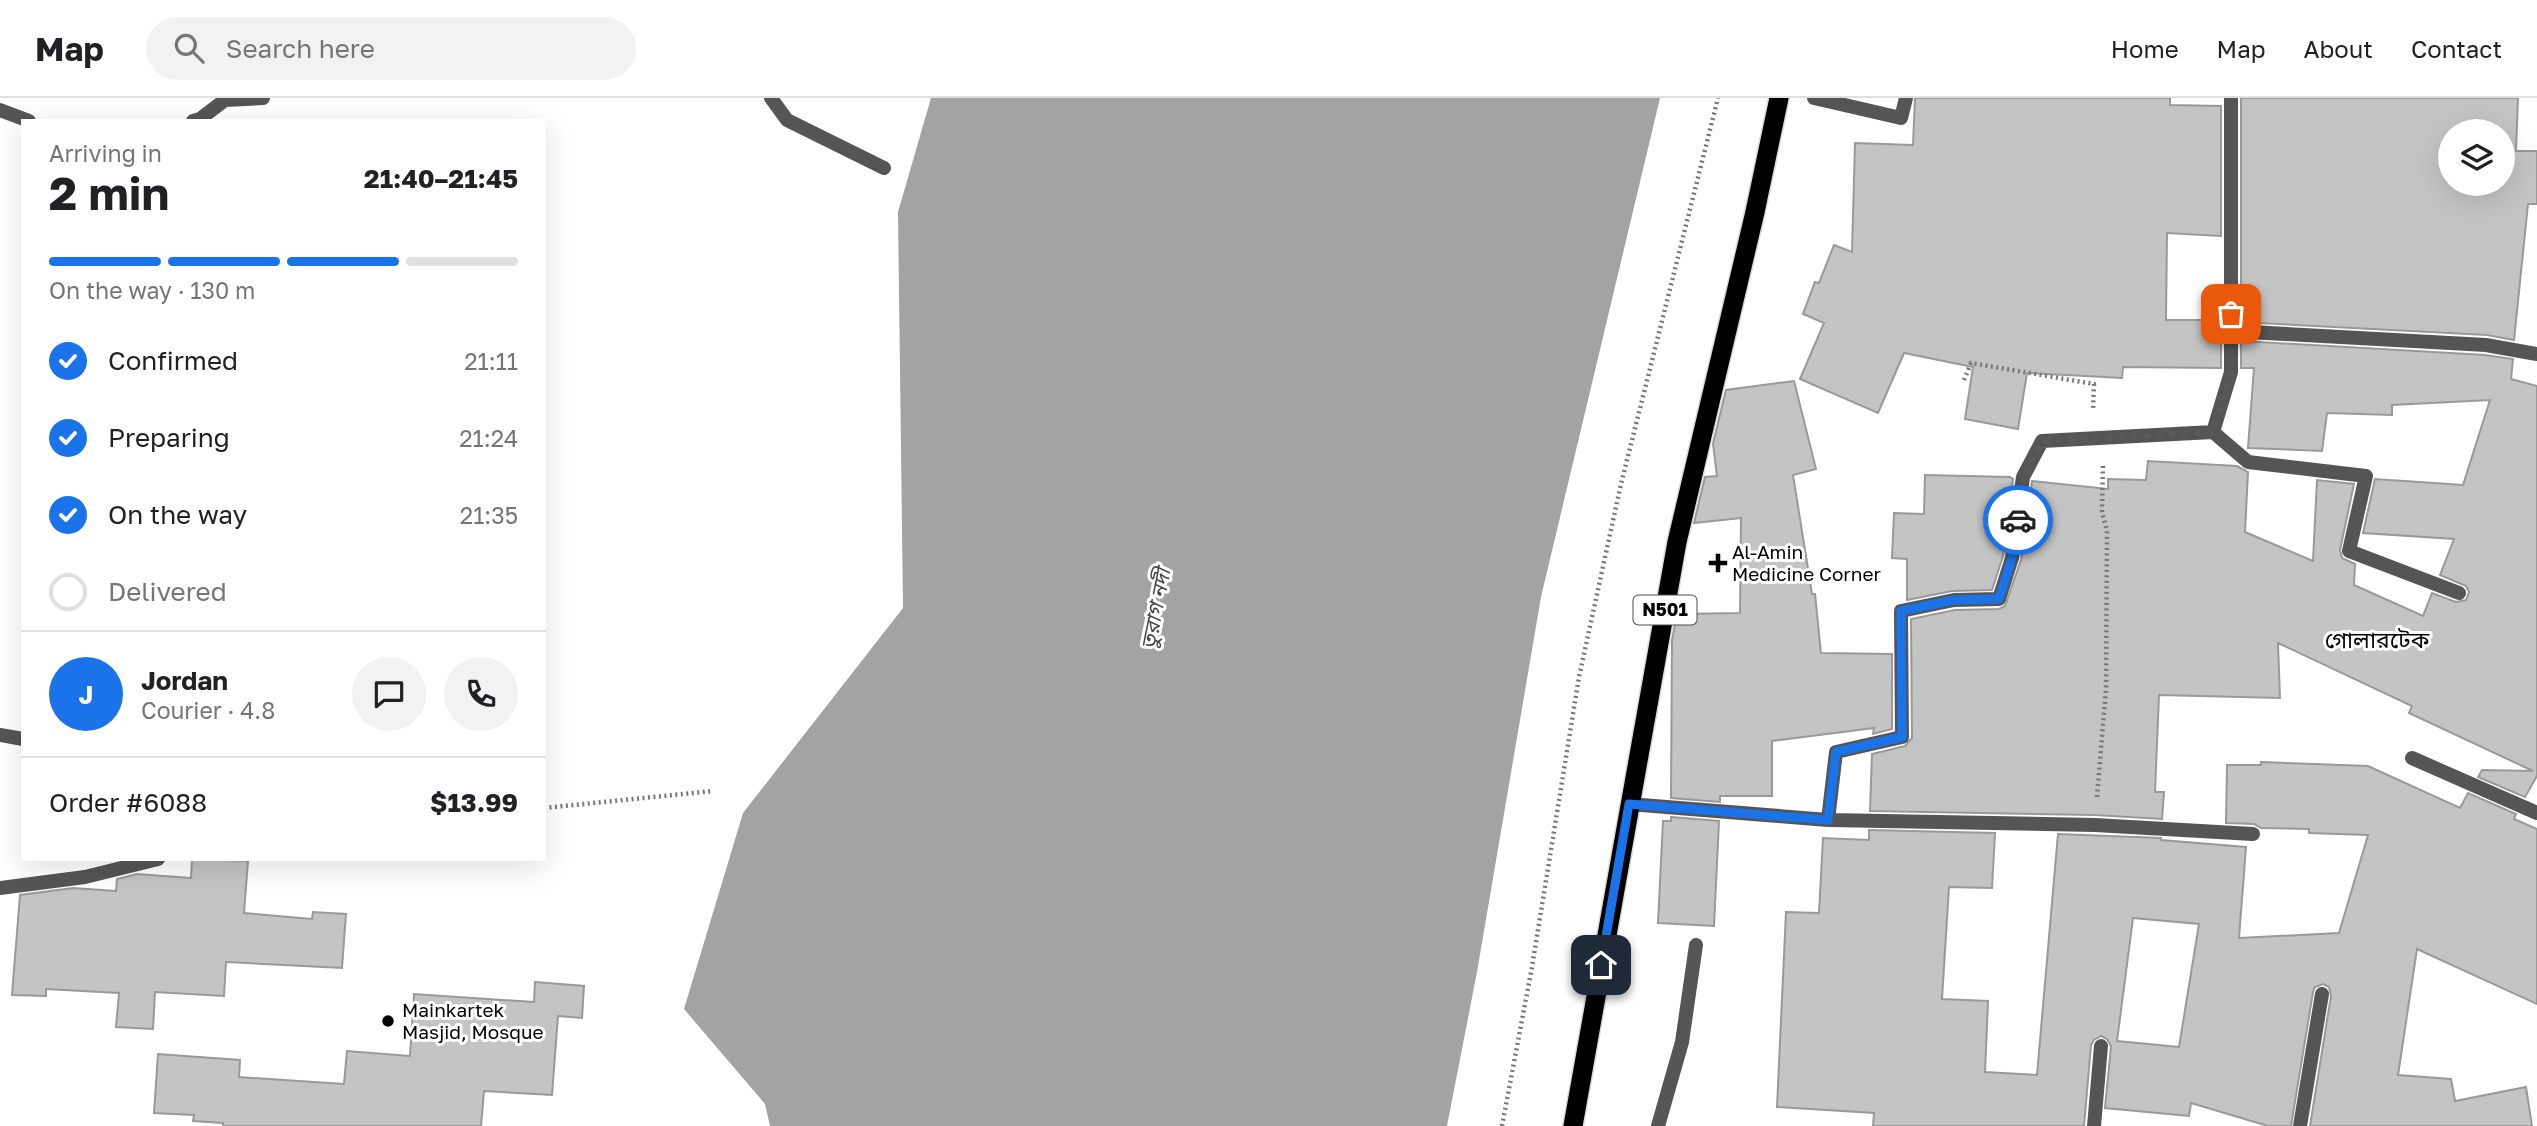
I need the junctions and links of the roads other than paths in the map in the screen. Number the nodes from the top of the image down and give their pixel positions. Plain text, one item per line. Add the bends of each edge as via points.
1 (263, 98) edge
2 (771, 98) edge
3 (1779, 98) edge
4 (1814, 98) edge
5 (1906, 98) edge
6 (2231, 98) edge
7 (0, 110) edge
8 (24, 119) edge
9 (200, 119) edge
10 (884, 168) dead end
11 (2231, 331) junction
12 (2537, 354) edge
13 (2213, 432) junction
14 (2459, 593) dead end
15 (0, 735) edge
16 (21, 739) edge
17 (2412, 758) dead end
18 (1629, 804) junction
19 (2537, 813) edge
20 (1828, 820) junction
21 (2253, 834) dead end
22 (150, 861) edge
23 (0, 888) edge
24 (1696, 945) dead end
25 (2322, 994) dead end
26 (2101, 1046) dead end
27 (1573, 1126) edge
28 (1658, 1126) edge
29 (2094, 1126) edge
30 (2300, 1126) edge

1 - 9 street via 225,100
2 - 10 street via 788,120
3 - 18 highway, N501 via 1677,542
4 - 5 street via 1901,118
6 - 11 street
7 - 8 street
11 - 12 street via 2486,345
11 - 13 street via 2231,372
13 - 14 street via 2248,462 2367,477 2349,551
13 - 20 street via 2042,441 2024,477 2012,558 1999,599 1954,600 1901,611 1902,737 1836,752
15 - 16 street
17 - 19 street
18 - 20 street
18 - 27 highway, N501
20 - 21 street via 2095,825
22 - 23 street via 85,877
24 - 28 street via 1682,1042
25 - 30 street
26 - 29 street

